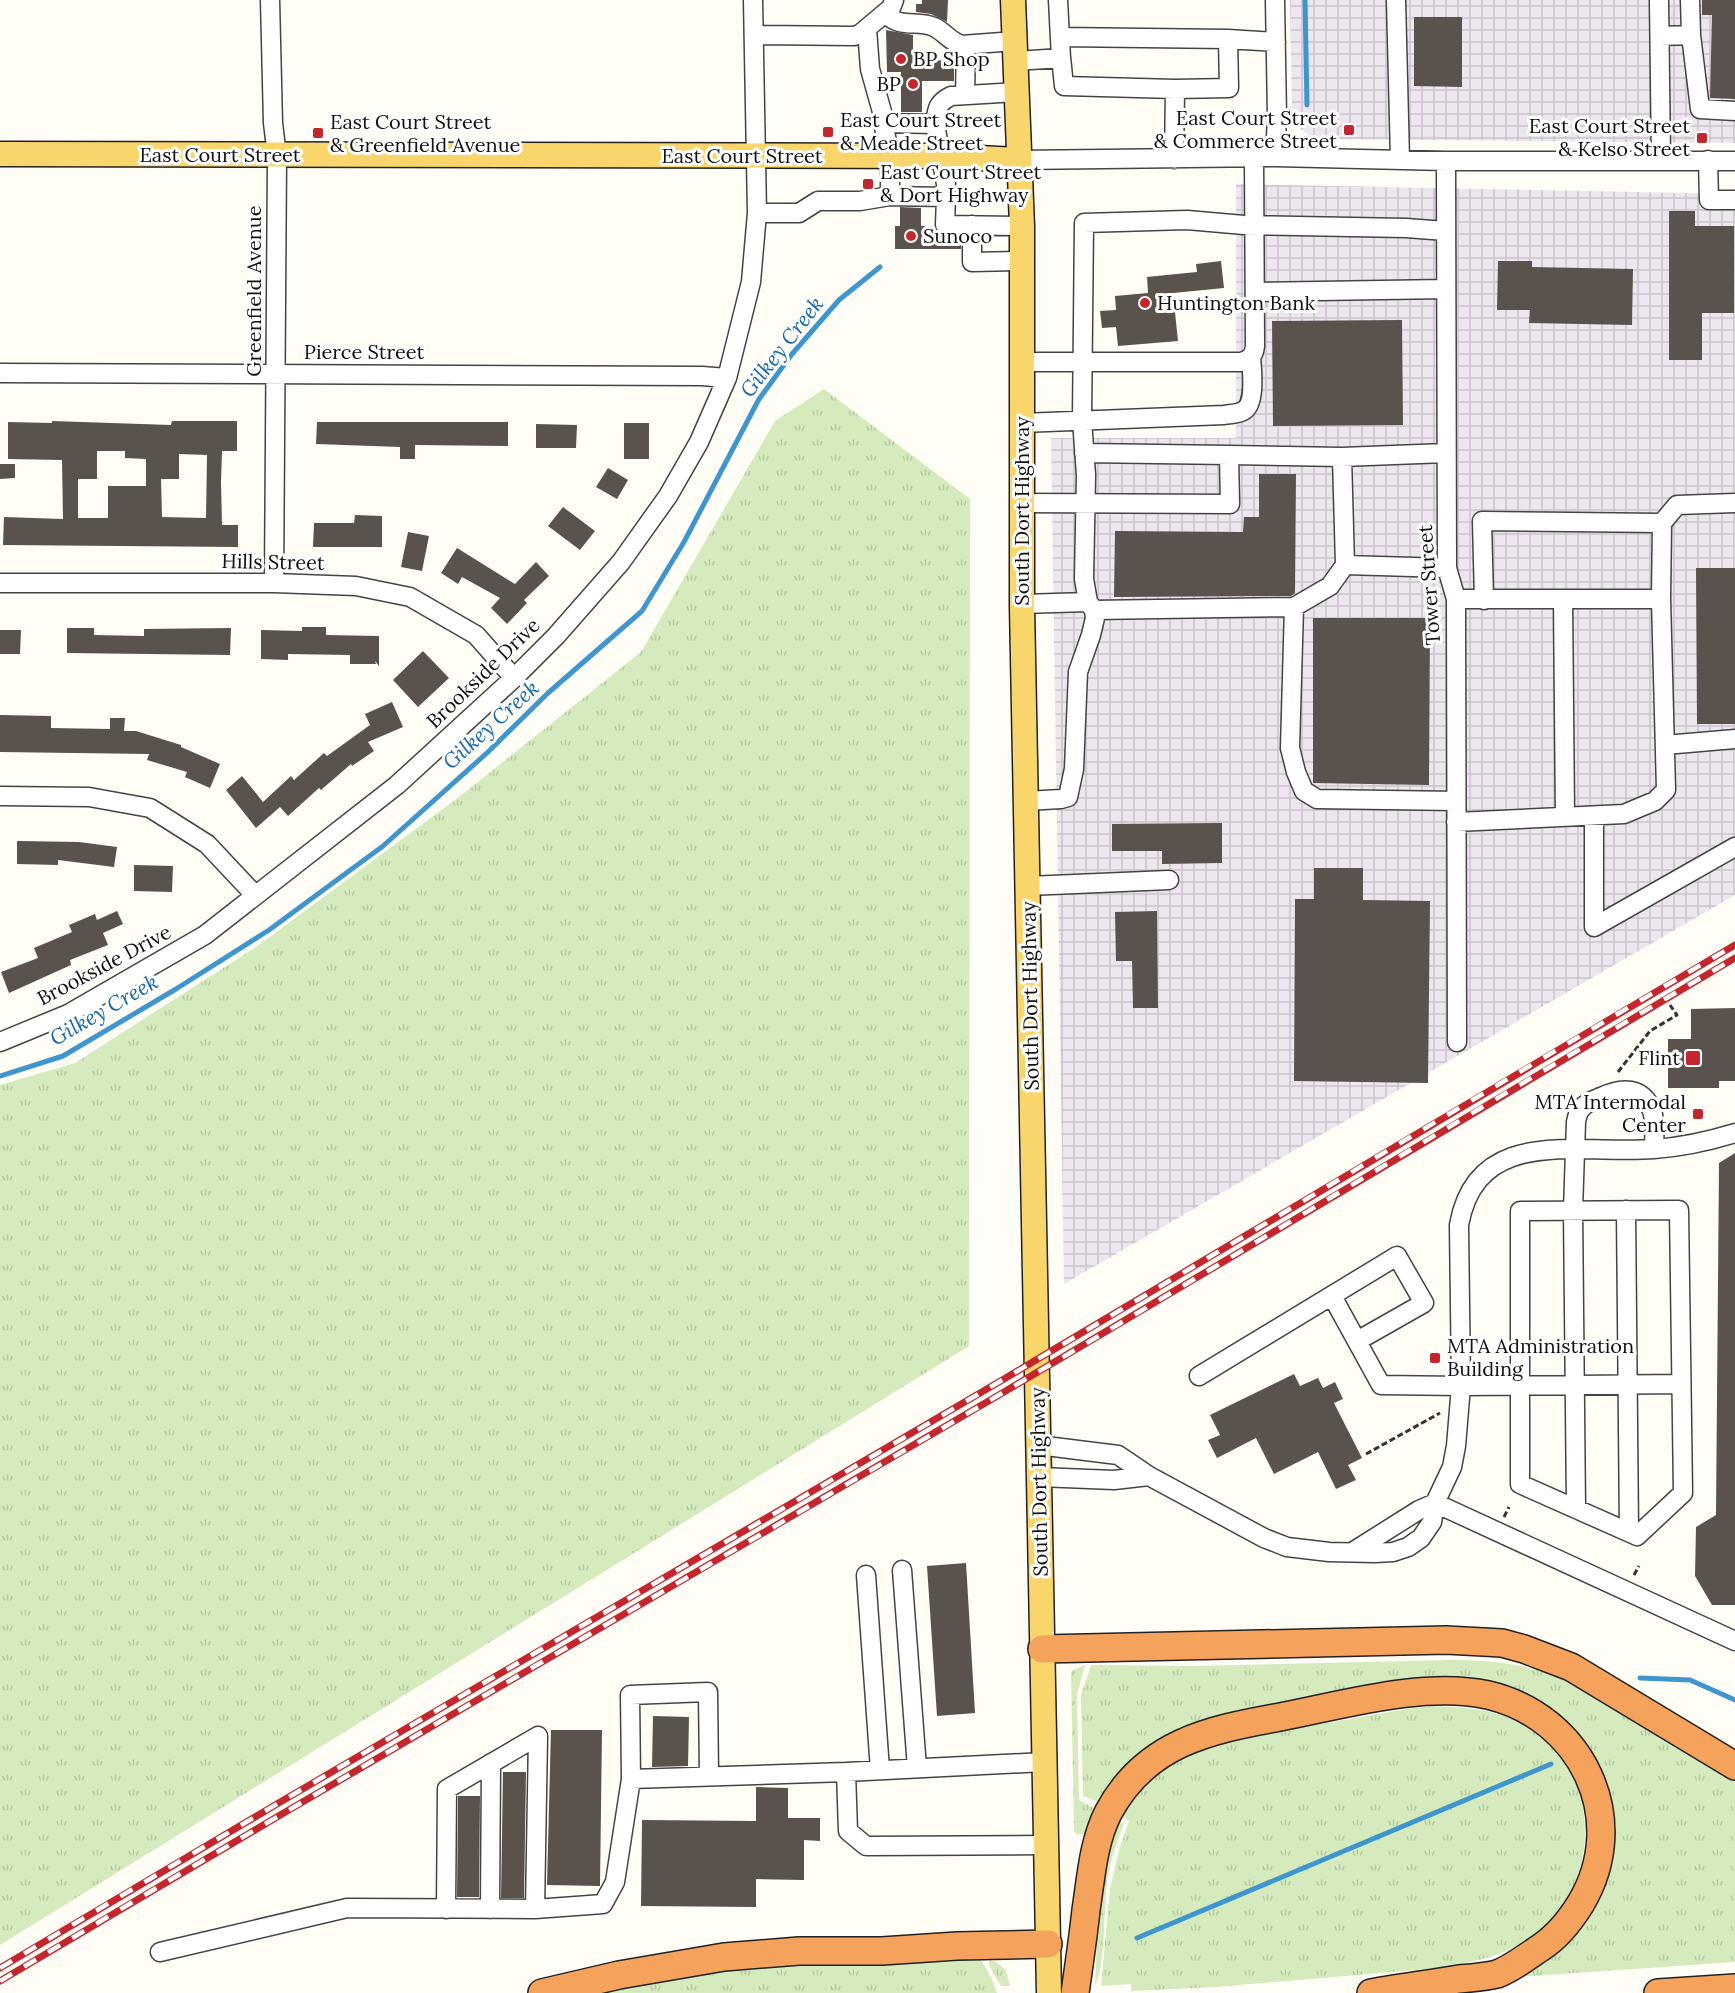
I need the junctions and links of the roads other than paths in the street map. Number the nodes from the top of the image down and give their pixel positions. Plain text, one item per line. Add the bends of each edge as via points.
1 (270, 0) edge
2 (753, 0) edge
3 (1013, 0) edge
4 (1058, 0) edge
5 (1275, 0) edge
6 (1396, 0) edge
7 (1659, 0) edge
8 (1690, 0) edge
9 (889, 7) edge
10 (867, 29) junction
11 (755, 35) junction
12 (1690, 35) junction
13 (1659, 36) junction
14 (1060, 38) junction
15 (1228, 39) junction
16 (1276, 42) junction
17 (966, 45) junction
18 (1015, 51) junction
19 (1061, 57) junction
20 (1174, 89) junction
21 (1017, 92) junction
22 (965, 95) junction
23 (1735, 111) edge
24 (884, 123) junction
25 (935, 124) junction
26 (0, 154) edge
27 (277, 156) junction
28 (757, 156) junction
29 (890, 156) junction
30 (941, 156) junction
31 (1254, 157) junction
32 (1275, 157) junction
33 (1174, 159) junction
34 (1400, 159) junction
35 (1019, 160) junction
36 (1661, 160) junction
37 (1708, 160) junction
38 (1446, 161) junction
39 (1735, 161) edge
40 (890, 196) junction
41 (946, 197) junction
42 (1735, 200) edge
43 (757, 213) junction
44 (972, 225) junction
45 (1256, 225) junction
46 (1022, 226) junction
47 (1446, 231) junction
48 (1021, 261) junction
49 (1446, 289) junction
50 (1255, 292) junction
51 (1251, 357) junction
52 (1082, 361) junction
53 (1022, 362) junction
54 (0, 373) edge
55 (276, 374) junction
56 (727, 378) junction
57 (1082, 420) junction
58 (1022, 423) junction
59 (1084, 453) junction
60 (1446, 453) junction
61 (1229, 455) junction
62 (1342, 457) junction
63 (1086, 502) junction
64 (1022, 503) junction
65 (1735, 503) edge
66 (1662, 523) junction
67 (1345, 565) junction
68 (1447, 568) junction
69 (0, 582) edge
70 (274, 583) junction
71 (1456, 599) junction
72 (1563, 599) junction
73 (1661, 599) junction
74 (1484, 600) junction
75 (1022, 604) junction
76 (1091, 606) junction
77 (1294, 607) junction
78 (514, 678) junction
79 (1735, 739) edge
80 (1665, 745) junction
81 (0, 796) edge
82 (1026, 801) junction
83 (1456, 801) junction
84 (1564, 816) junction
85 (1594, 816) junction
86 (1456, 822) junction
87 (1735, 846) edge
88 (1170, 880) dead end
89 (1028, 886) junction
90 (255, 895) junction
91 (0, 1041) edge
92 (1457, 1042) dead end
93 (1735, 1133) edge
94 (1654, 1149) junction
95 (1575, 1150) junction
96 (1573, 1210) junction
97 (1626, 1210) junction
98 (1332, 1296) junction
99 (1357, 1341) junction
100 (1199, 1376) dead end
101 (1681, 1384) junction
102 (1575, 1385) junction
103 (1628, 1385) junction
104 (1461, 1386) junction
105 (1520, 1386) junction
106 (1038, 1445) junction
107 (1149, 1476) junction
108 (1039, 1477) junction
109 (1435, 1503) junction
110 (1576, 1509) junction
111 (1629, 1532) junction
112 (1354, 1552) junction
113 (902, 1570) dead end
114 (866, 1575) dead end
115 (1735, 1641) edge
116 (1042, 1649) junction
117 (1044, 1762) junction
118 (492, 1763) junction
119 (1735, 1766) edge
120 (917, 1768) junction
121 (880, 1770) junction
122 (846, 1772) junction
123 (709, 1776) junction
124 (631, 1779) junction
125 (1045, 1845) junction
126 (535, 1908) junction
127 (446, 1909) junction
128 (490, 1909) junction
129 (1048, 1944) junction
130 (160, 1952) dead end
131 (1735, 1988) edge
132 (542, 1993) edge
133 (1049, 1993) edge
134 (1075, 1993) edge
135 (1371, 1993) edge
136 (1658, 1993) edge

1 - 27 street, Greenfield Avenue
2 - 11 street, Brookside Drive
3 - 18 main road, South Dort Highway
4 - 14 street
5 - 16 street
6 - 34 street
7 - 13 street
8 - 12 street
9 - 10 street
9 - 17 street via 891,20 932,26 955,43
10 - 11 street via 854,36
10 - 24 street via 870,69
11 - 28 street, Brookside Drive
12 - 13 street
12 - 23 street via 1700,109
13 - 36 street
14 - 15 street
14 - 19 street
15 - 16 street
15 - 20 street via 1229,88
16 - 32 street
17 - 18 street
17 - 22 street
18 - 19 street
18 - 21 main road, South Dort Highway
19 - 20 street via 1064,86
20 - 33 street
21 - 22 street
21 - 35 main road, South Dort Highway
22 - 25 street via 942,100 937,105
24 - 25 street
24 - 29 street
25 - 30 street
26 - 27 main road, East Court Street
27 - 28 main road, East Court Street
27 - 55 street, Greenfield Avenue
28 - 29 main road, East Court Street
28 - 43 street, Brookside Drive
29 - 30 main road, East Court Street
29 - 40 street
30 - 35 main road, East Court Street
30 - 41 street
31 - 32 street, East Court Street
31 - 33 street, East Court Street
31 - 45 street
32 - 34 street, East Court Street
33 - 35 street, East Court Street
34 - 38 street, East Court Street
35 - 46 main road, South Dort Highway
36 - 37 street, East Court Street
36 - 38 street, East Court Street
37 - 39 street, East Court Street
37 - 42 street via 1709,200
38 - 47 street, Tower Street
40 - 41 street
40 - 43 street via 818,201 799,213
41 - 44 street via 945,225
43 - 56 street, Brookside Drive via 751,282
44 - 46 street
44 - 48 street via 972,262
45 - 47 street
45 - 50 street
45 - 52 street via 1186,220 1084,223
46 - 48 main road, South Dort Highway
47 - 49 street, Tower Street
48 - 53 main road, South Dort Highway
49 - 50 street
49 - 60 street, Tower Street
50 - 51 street via 1255,346
51 - 52 street via 1241,362
51 - 57 street via 1252,394 1244,411
52 - 53 street
52 - 57 street
53 - 58 main road, South Dort Highway
54 - 55 street, Pierce Street
55 - 56 street, Pierce Street
55 - 70 street, Greenfield Avenue
56 - 78 street, Brookside Drive via 699,442 668,496 621,562
57 - 58 street
57 - 59 street
58 - 64 main road, South Dort Highway
59 - 61 street
59 - 63 street
60 - 62 street
60 - 68 street, Tower Street
61 - 62 street
61 - 63 street via 1230,504
62 - 67 street
63 - 64 street
63 - 76 street via 1084,579
64 - 75 main road, South Dort Highway
65 - 66 street via 1677,504
66 - 73 street
66 - 74 street via 1482,521
67 - 68 street
67 - 77 street via 1330,586
68 - 71 street, Tower Street
69 - 70 street, Hills Street
70 - 78 street, Hills Street via 356,586 410,597 476,635
71 - 74 street
71 - 83 street, Tower Street
72 - 73 street
72 - 74 street
72 - 84 street
73 - 80 street
75 - 76 street
75 - 82 main road, South Dort Highway
76 - 77 street
76 - 82 street via 1095,618 1078,672 1074,769 1068,797
77 - 83 street via 1290,748 1304,791 1317,799
78 - 90 street, Brookside Drive via 397,785
79 - 80 street
80 - 85 street via 1666,789 1655,801 1624,814
81 - 90 street via 89,797 150,808 207,844
82 - 89 main road, South Dort Highway
83 - 86 street, Tower Street
84 - 85 street
84 - 86 street
85 - 87 street via 1594,927
86 - 92 street, Tower Street
88 - 89 street
89 - 106 main road, South Dort Highway
90 - 91 street, Brookside Drive via 205,935 137,976 68,1014
93 - 94 street
94 - 95 street
94 - 95 street via 1652,1110 1646,1100 1627,1090 1586,1103 1579,1111
95 - 96 street
95 - 104 street via 1518,1153 1499,1162 1472,1186 1459,1225
96 - 97 street
96 - 102 street
96 - 105 street via 1520,1211
97 - 101 street via 1679,1210
97 - 103 street
98 - 99 street
98 - 99 street via 1397,1256 1424,1303
98 - 100 street
99 - 104 street via 1381,1385
101 - 103 street
101 - 111 street via 1683,1493 1637,1536
102 - 103 street
102 - 105 street
102 - 110 street
103 - 111 street
104 - 105 street
104 - 109 street via 1452,1467
105 - 110 street via 1520,1484
106 - 107 street via 1118,1455
106 - 108 main road, South Dort Highway
107 - 108 street via 1114,1480
107 - 112 street via 1287,1547
108 - 116 main road, South Dort Highway
109 - 112 street
109 - 112 street via 1432,1522 1421,1538 1408,1547 1393,1552
109 - 115 street
110 - 111 street
113 - 120 street
114 - 121 street
116 - 117 main road, South Dort Highway
116 - 119 highway via 1446,1640 1502,1644 1571,1667
117 - 120 street
117 - 125 main road, South Dort Highway
118 - 126 street via 538,1736
118 - 127 street via 447,1789
118 - 128 street
120 - 121 street
121 - 122 street
122 - 123 street
122 - 125 street via 848,1831 866,1846
123 - 124 street
123 - 124 street via 708,1692 630,1695
124 - 126 street via 615,1882 603,1904
125 - 129 main road, South Dort Highway
126 - 128 street
127 - 128 street
127 - 130 street via 347,1908
129 - 132 highway via 724,1957 642,1970
129 - 133 main road, South Dort Highway
131 - 136 highway
134 - 135 highway via 1092,1867 1102,1826 1130,1780 1166,1750 1213,1731 1410,1693 1459,1691 1486,1695 1533,1712 1572,1747 1593,1785 1599,1807 1600,1849 1586,1895 1559,1933 1499,1973

